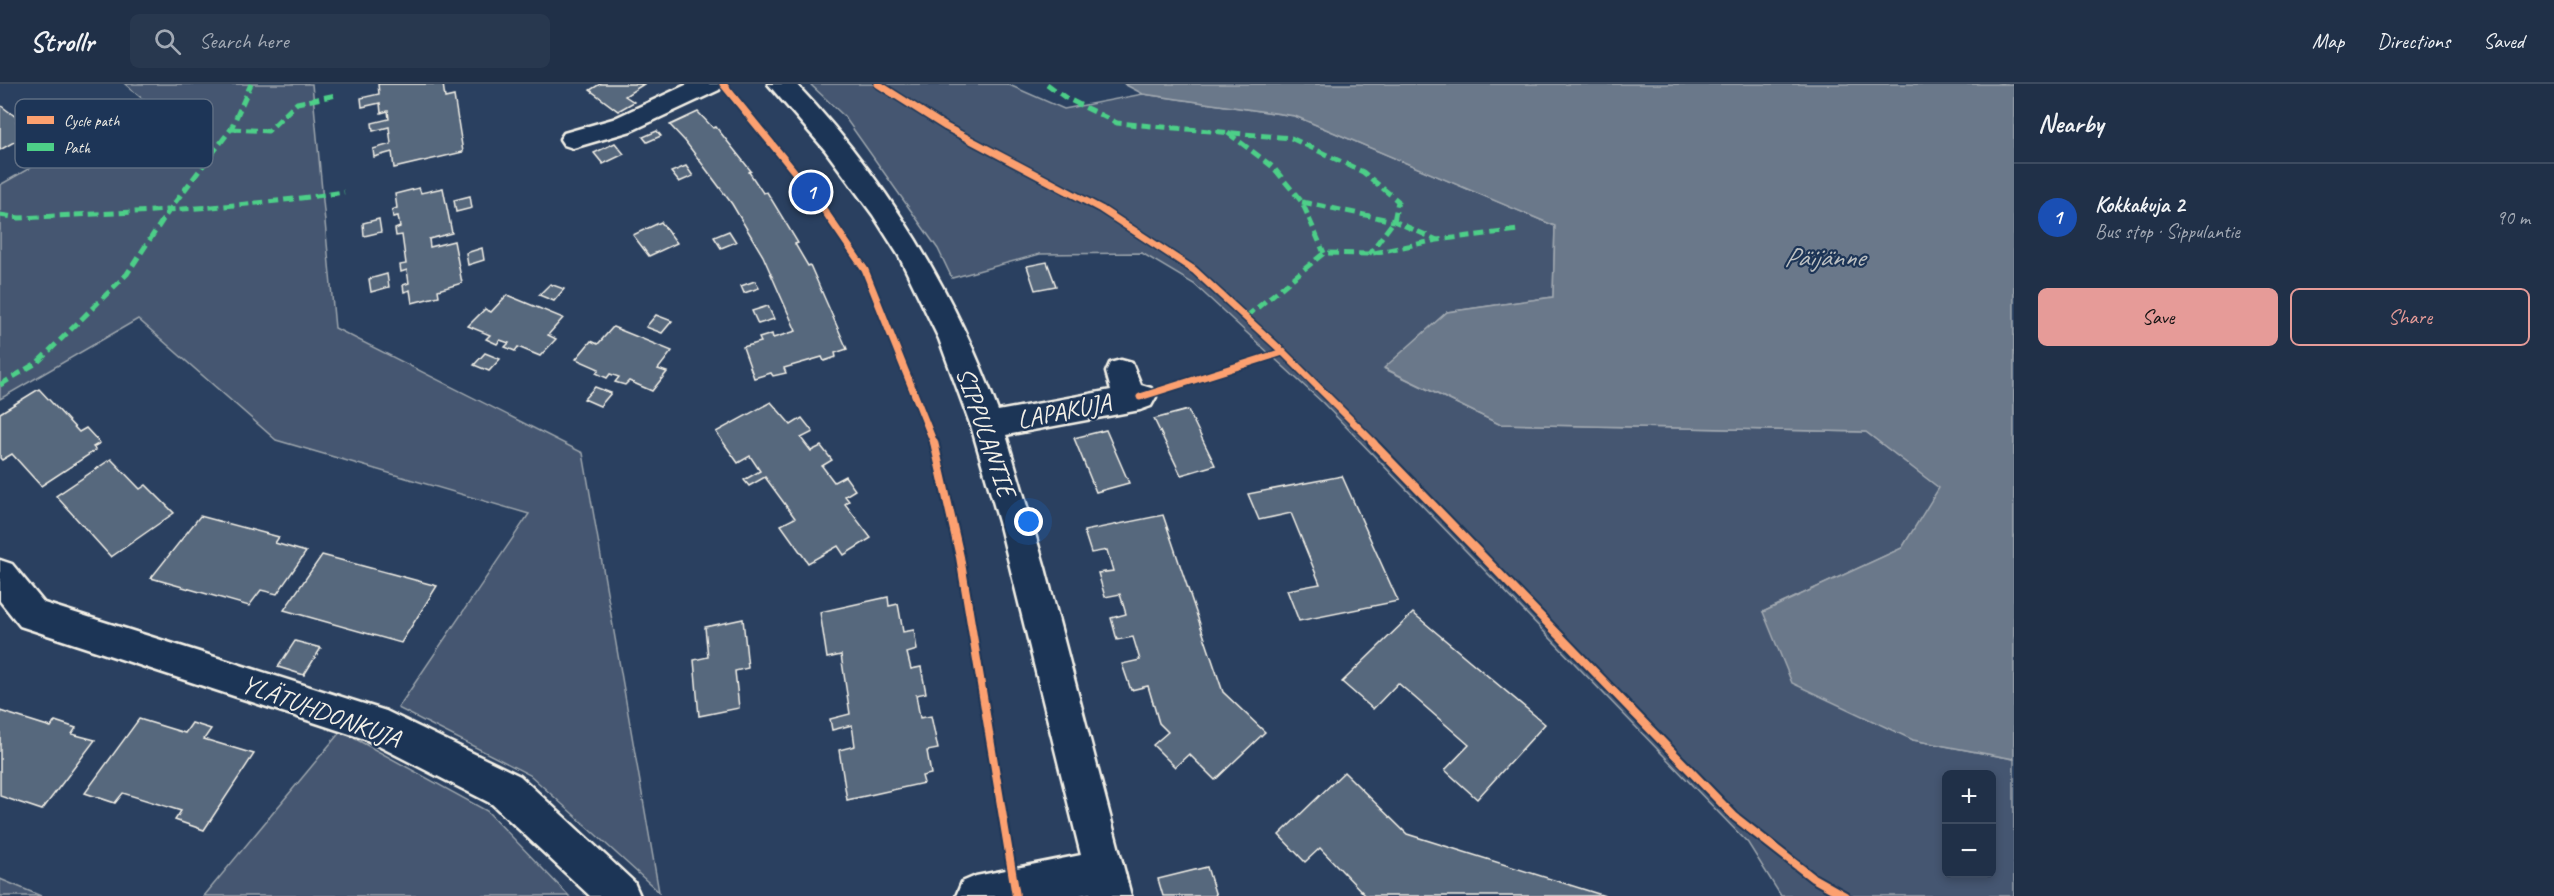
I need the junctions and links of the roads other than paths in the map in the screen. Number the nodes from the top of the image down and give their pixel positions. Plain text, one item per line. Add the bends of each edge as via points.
1 (710, 84) edge
2 (782, 84) edge
3 (573, 139) dead end
4 (1130, 389) dead end
5 (988, 426) junction
6 (0, 575) edge
7 (1107, 883) edge
8 (620, 896) edge
9 (976, 896) edge

1 - 3 street via 622,125
2 - 5 street, SIPPULANTIE via 853,166 912,254 946,322
4 - 5 street, LAPAKUJA
5 - 7 street, SIPPULANTIE
6 - 8 street, YLÄTUHDONKUJA via 32,615 373,724 506,790
7 - 9 street

